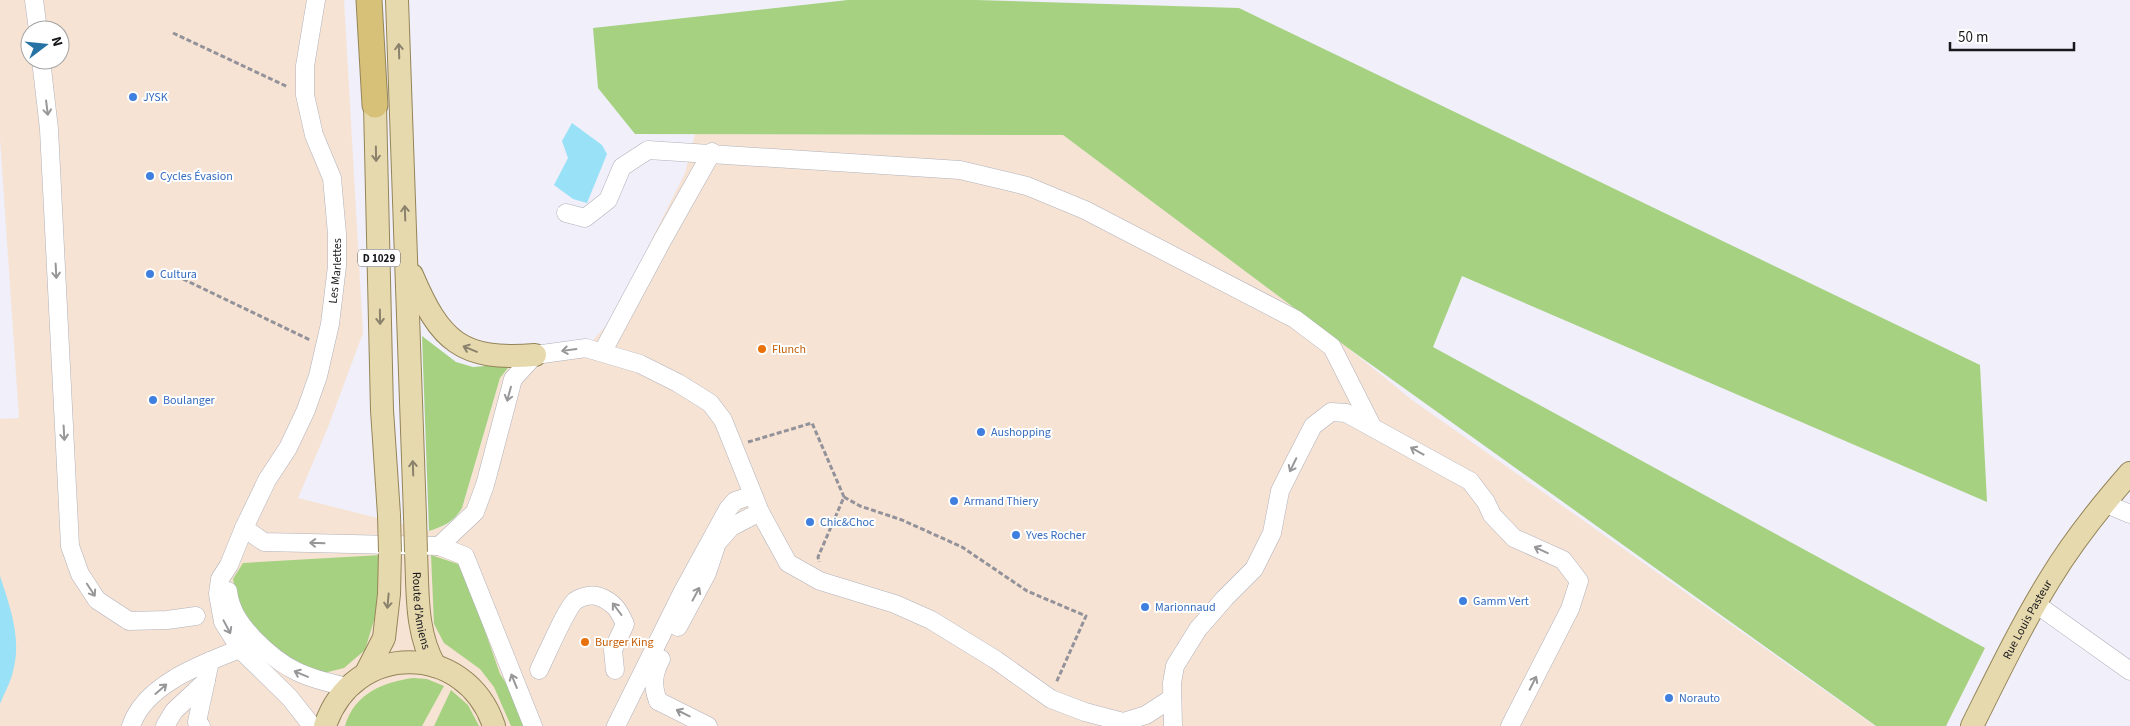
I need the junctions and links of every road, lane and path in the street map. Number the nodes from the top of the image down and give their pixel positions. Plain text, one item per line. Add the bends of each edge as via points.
1 (34, 0) edge
2 (316, 0) edge
3 (369, 0) edge
4 (397, 0) edge
5 (37, 20) edge
6 (173, 33) dead end
7 (42, 70) edge
8 (305, 95) junction
9 (375, 106) joint
10 (712, 152) junction
11 (566, 213) dead end
12 (406, 262) junction
13 (183, 279) dead end
14 (324, 347) junction
15 (603, 351) junction
16 (535, 355) junction
17 (1372, 426) junction
18 (757, 438) dead end
19 (2130, 472) edge
20 (752, 496) junction
21 (844, 497) junction
22 (2098, 511) junction
23 (760, 512) junction
24 (2130, 514) edge
25 (244, 528) junction
26 (439, 546) junction
27 (818, 557) dead end
28 (229, 565) junction
29 (2036, 604) junction
30 (196, 616) dead end
31 (240, 649) junction
32 (210, 661) junction
33 (435, 666) junction
34 (539, 670) dead end
35 (615, 670) dead end
36 (2130, 671) edge
37 (366, 674) junction
38 (206, 682) junction
39 (1056, 682) dead end
40 (348, 687) junction
41 (1172, 698) junction
42 (658, 701) junction
43 (621, 719) edge
44 (131, 726) edge
45 (165, 726) edge
46 (201, 726) edge
47 (312, 726) edge
48 (325, 726) edge
49 (494, 726) edge
50 (533, 726) edge
51 (708, 726) edge
52 (1173, 726) edge
53 (1510, 726) edge
54 (1972, 726) edge

1 - 5 street
2 - 8 street, Les Marlettes via 305,66
3 - 9 highway, D 1029
12 -> 4 main road
6 - 8 path
7 -> 30 street via 50,129 70,546 80,574 97,600 129,621
8 - 14 street, Les Marlettes via 314,135 332,178 337,234 337,266
9 -> 37 main road, D 1029, bridge via 382,410 390,552 384,638
10 - 11 street via 648,150 622,167 608,200 585,218
10 - 15 street
10 - 17 street via 960,170 1027,186 1085,210 1295,319 1332,347
16 -> 12 main road via 480,354 454,341 427,310
33 -> 12 main road, Route d'Amiens / D 1029, bridge via 428,653 418,606
13 - 14 path
14 - 25 street, Les Marlettes via 306,410
15 -> 16 street via 586,348
15 - 20 street via 640,364 710,403 723,420 736,448
16 -> 26 street via 513,379 475,512
17 -> 41 street via 1346,413 1331,412 1314,426 1280,491 1272,533 1254,570 1198,629 1175,666
53 -> 17 street via 1570,609 1579,581 1563,560 1514,538 1492,516 1470,481
18 - 21 path via 812,423
19 - 22 main road, Rue Louis Pasteur
20 - 23 street
20 - 43 street via 735,501 728,509 682,591
21 - 27 path
21 - 39 path via 962,547 1027,591 1086,616
22 - 24 street
22 - 29 main road, Rue Louis Pasteur
23 - 41 street via 788,563 820,581 895,604 932,620 1051,699 1123,722 1146,715
42 -> 23 street via 653,688 655,670 707,573 717,542 731,527
26 -> 25 street via 264,542
25 - 28 street, Les Marlettes
50 -> 26 street via 465,556
28 -> 31 street, Les Marlettes via 220,579 220,608 223,622
40 -> 28 street via 291,669 265,652 236,617 228,593
29 - 36 street
29 - 54 main road, Rue Louis Pasteur
31 - 32 street
31 - 47 street, Les Marlettes via 290,698
32 - 38 street
44 -> 32 street via 135,716 169,682
33 - 37 main road via 414,662 392,663
33 - 49 main road via 468,684 480,697
35 -> 34 street via 613,650 625,624 619,609 597,596 584,596 573,602
37 - 40 main road
38 - 45 street via 174,712
38 - 46 street via 197,722
40 - 48 main road via 330,711
41 - 52 street
42 - 43 street via 641,703
51 -> 42 street

